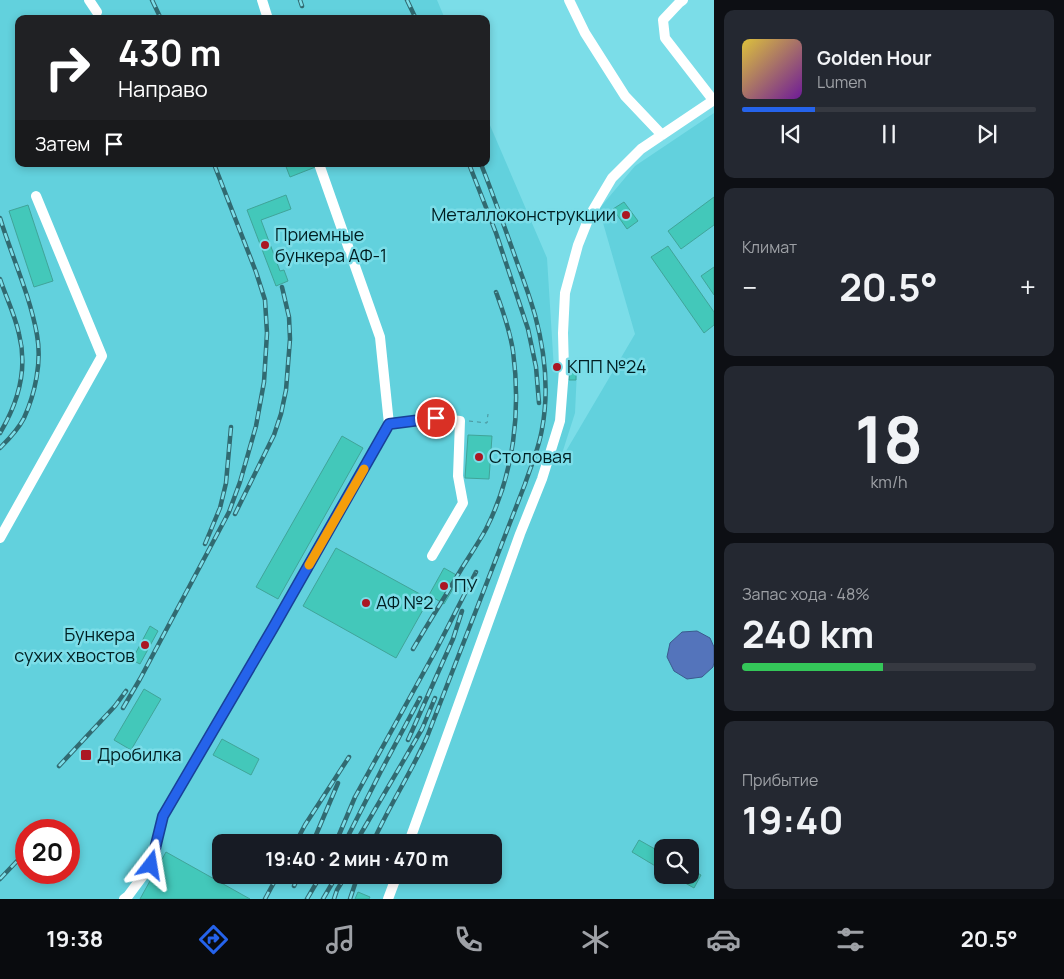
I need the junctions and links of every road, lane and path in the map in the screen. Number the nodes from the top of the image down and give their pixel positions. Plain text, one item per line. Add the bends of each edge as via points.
1 (90, 0) edge
2 (262, 0) edge
3 (569, 0) edge
4 (683, 0) edge
5 (97, 12) dead end
6 (267, 15) edge
7 (714, 100) edge
8 (662, 135) junction
9 (320, 167) edge
10 (36, 196) dead end
11 (488, 414) dead end
12 (460, 421) junction
13 (389, 424) junction
14 (0, 538) edge
15 (432, 556) dead end
16 (412, 834) edge
17 (394, 884) edge
18 (124, 899) edge
19 (388, 899) edge

1 - 5 street
2 - 6 street
3 - 8 street via 585,33 625,96
4 - 7 street via 663,20 665,38
7 - 8 street
8 - 16 street via 641,149 612,178 590,215 578,245 565,293 560,421 542,479
9 - 13 street via 380,337
10 - 14 street via 102,356
11 - 12 path via 487,422
12 - 13 street via 436,418
12 - 15 street via 458,476 463,503
13 - 18 street via 163,816 151,865
17 - 19 street

